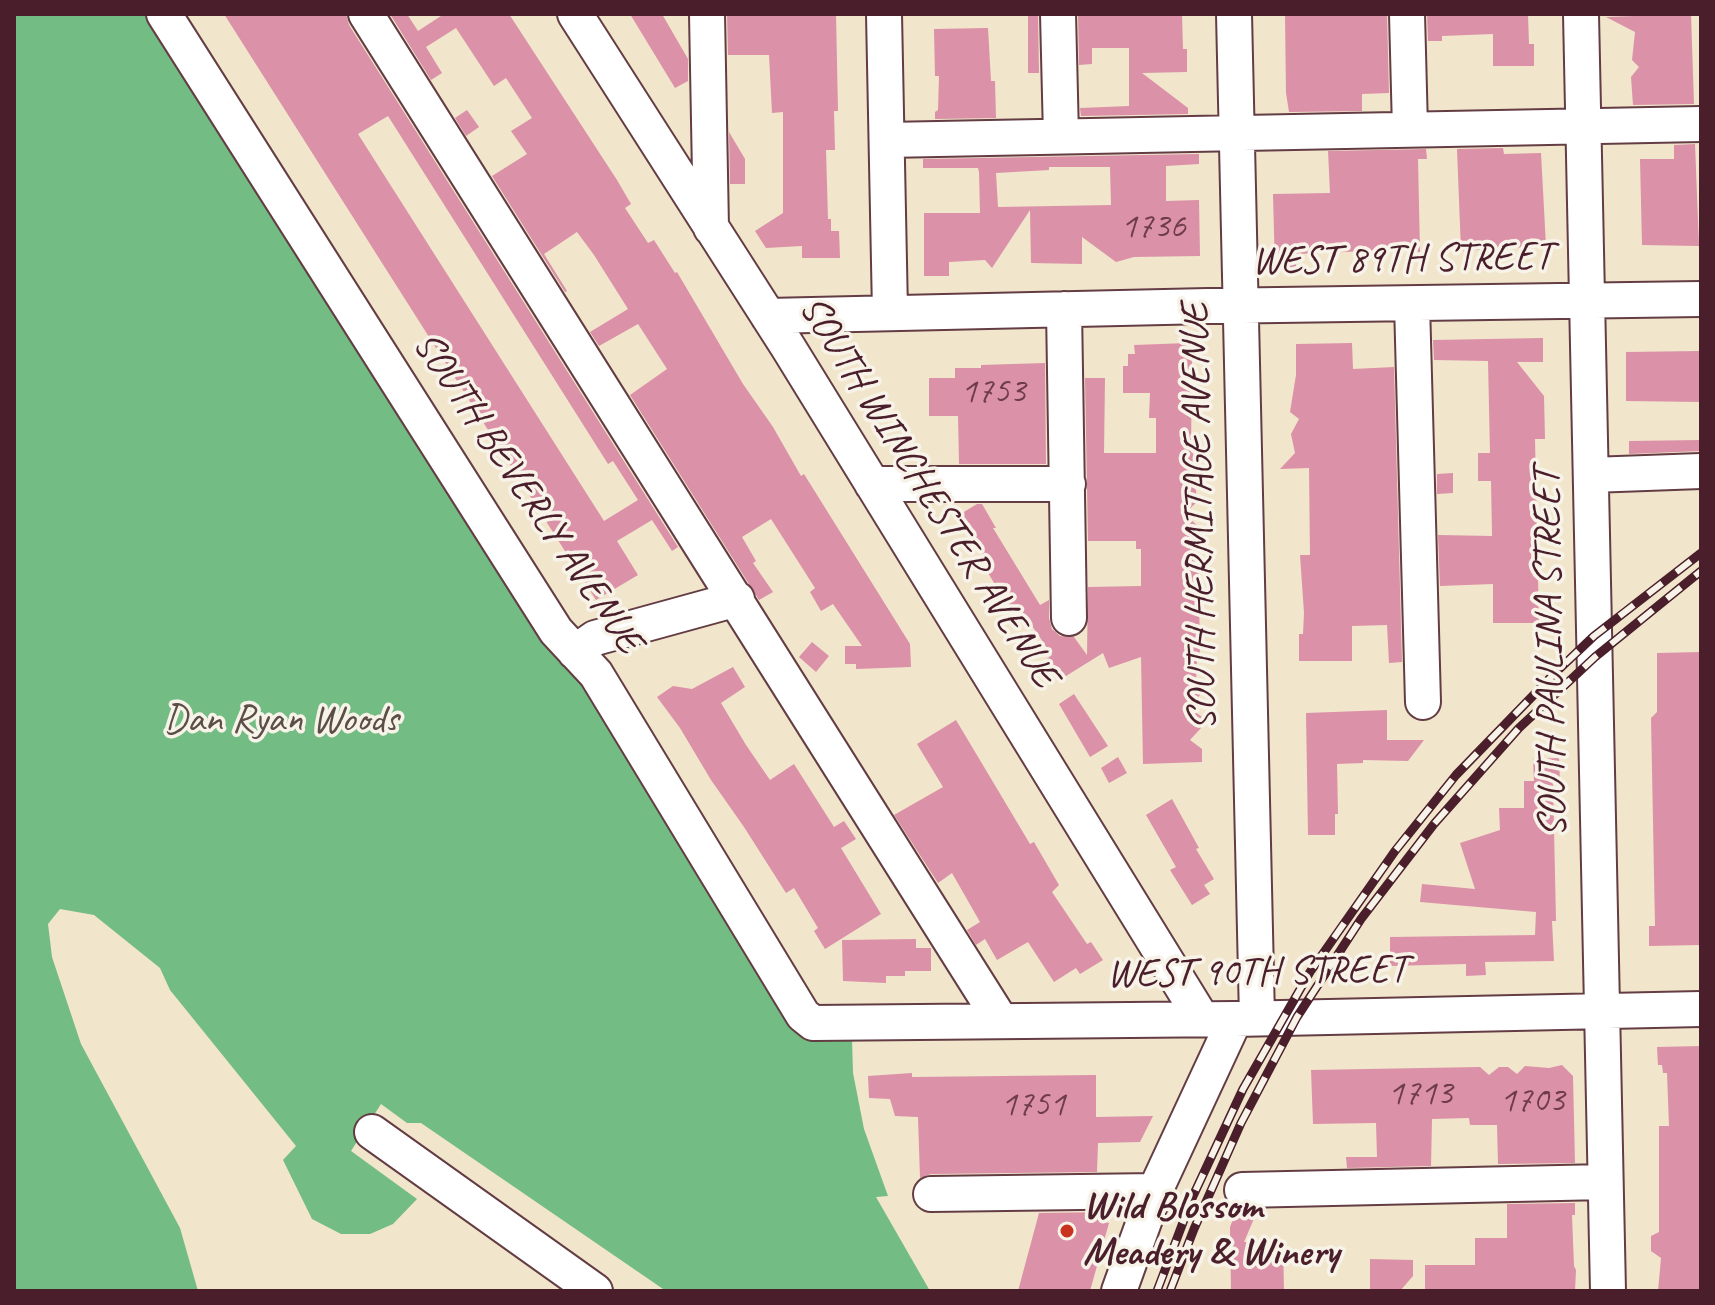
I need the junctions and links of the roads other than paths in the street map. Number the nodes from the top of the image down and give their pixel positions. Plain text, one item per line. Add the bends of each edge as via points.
1 (164, 14) edge
2 (366, 14) edge
3 (575, 14) edge
4 (707, 14) edge
5 (884, 14) edge
6 (1058, 14) edge
7 (1234, 14) edge
8 (1407, 14) edge
9 (1581, 14) edge
10 (1701, 124) edge
11 (1584, 126) junction
12 (1410, 129) junction
13 (1236, 133) junction
14 (1061, 136) junction
15 (887, 140) junction
16 (711, 229) junction
17 (1701, 299) edge
18 (1587, 301) junction
19 (1412, 304) junction
20 (1239, 306) junction
21 (1064, 309) junction
22 (890, 312) junction
23 (768, 316) junction
24 (1701, 471) edge
25 (1591, 475) junction
26 (872, 484) junction
27 (1068, 484) junction
28 (737, 599) junction
29 (1069, 618) dead end
30 (575, 652) junction
31 (1423, 702) dead end
32 (1701, 1009) edge
33 (1602, 1011) junction
34 (1231, 1018) junction
35 (1001, 1021) junction
36 (813, 1023) joint
37 (372, 1132) dead end
38 (1605, 1182) junction
39 (1242, 1190) dead end
40 (1155, 1191) junction
41 (931, 1194) dead end
42 (595, 1291) edge
43 (1119, 1291) edge
44 (1608, 1291) edge

1 - 30 street, SOUTH BEVERLY AVENUE via 556,631
2 - 28 street
3 - 16 street, SOUTH WINCHESTER AVENUE
4 - 16 street
5 - 15 street
6 - 14 street
7 - 13 street, SOUTH HERMITAGE AVENUE
8 - 12 street
9 - 11 street, SOUTH PAULINA STREET
10 - 11 street
11 - 12 street
11 - 18 street, SOUTH PAULINA STREET
12 - 13 street
13 - 14 street
13 - 20 street, SOUTH HERMITAGE AVENUE
14 - 15 street
15 - 22 street
16 - 23 street, SOUTH WINCHESTER AVENUE
17 - 18 street, WEST 89TH STREET
18 - 19 street, WEST 89TH STREET
18 - 25 street, SOUTH PAULINA STREET
19 - 20 street, WEST 89TH STREET
19 - 31 street
20 - 21 street, WEST 89TH STREET
20 - 34 street, SOUTH HERMITAGE AVENUE
21 - 22 street, WEST 89TH STREET
21 - 27 street
22 - 23 street, WEST 89TH STREET
23 - 26 street, SOUTH WINCHESTER AVENUE
24 - 25 street
25 - 33 street, SOUTH PAULINA STREET
26 - 27 street
26 - 34 street, SOUTH WINCHESTER AVENUE
27 - 29 street
28 - 30 street via 595,638
28 - 35 street
30 - 36 street, SOUTH BEVERLY AVENUE via 596,674 803,1015
32 - 33 street, WEST 90TH STREET
33 - 34 street, WEST 90TH STREET
33 - 38 street, SOUTH PAULINA STREET
34 - 35 street, WEST 90TH STREET
34 - 40 street, SOUTH HERMITAGE AVENUE
35 - 36 street, WEST 90TH STREET
37 - 42 street
38 - 39 street
38 - 44 street, SOUTH PAULINA STREET
40 - 41 street
40 - 43 street, SOUTH HERMITAGE AVENUE

